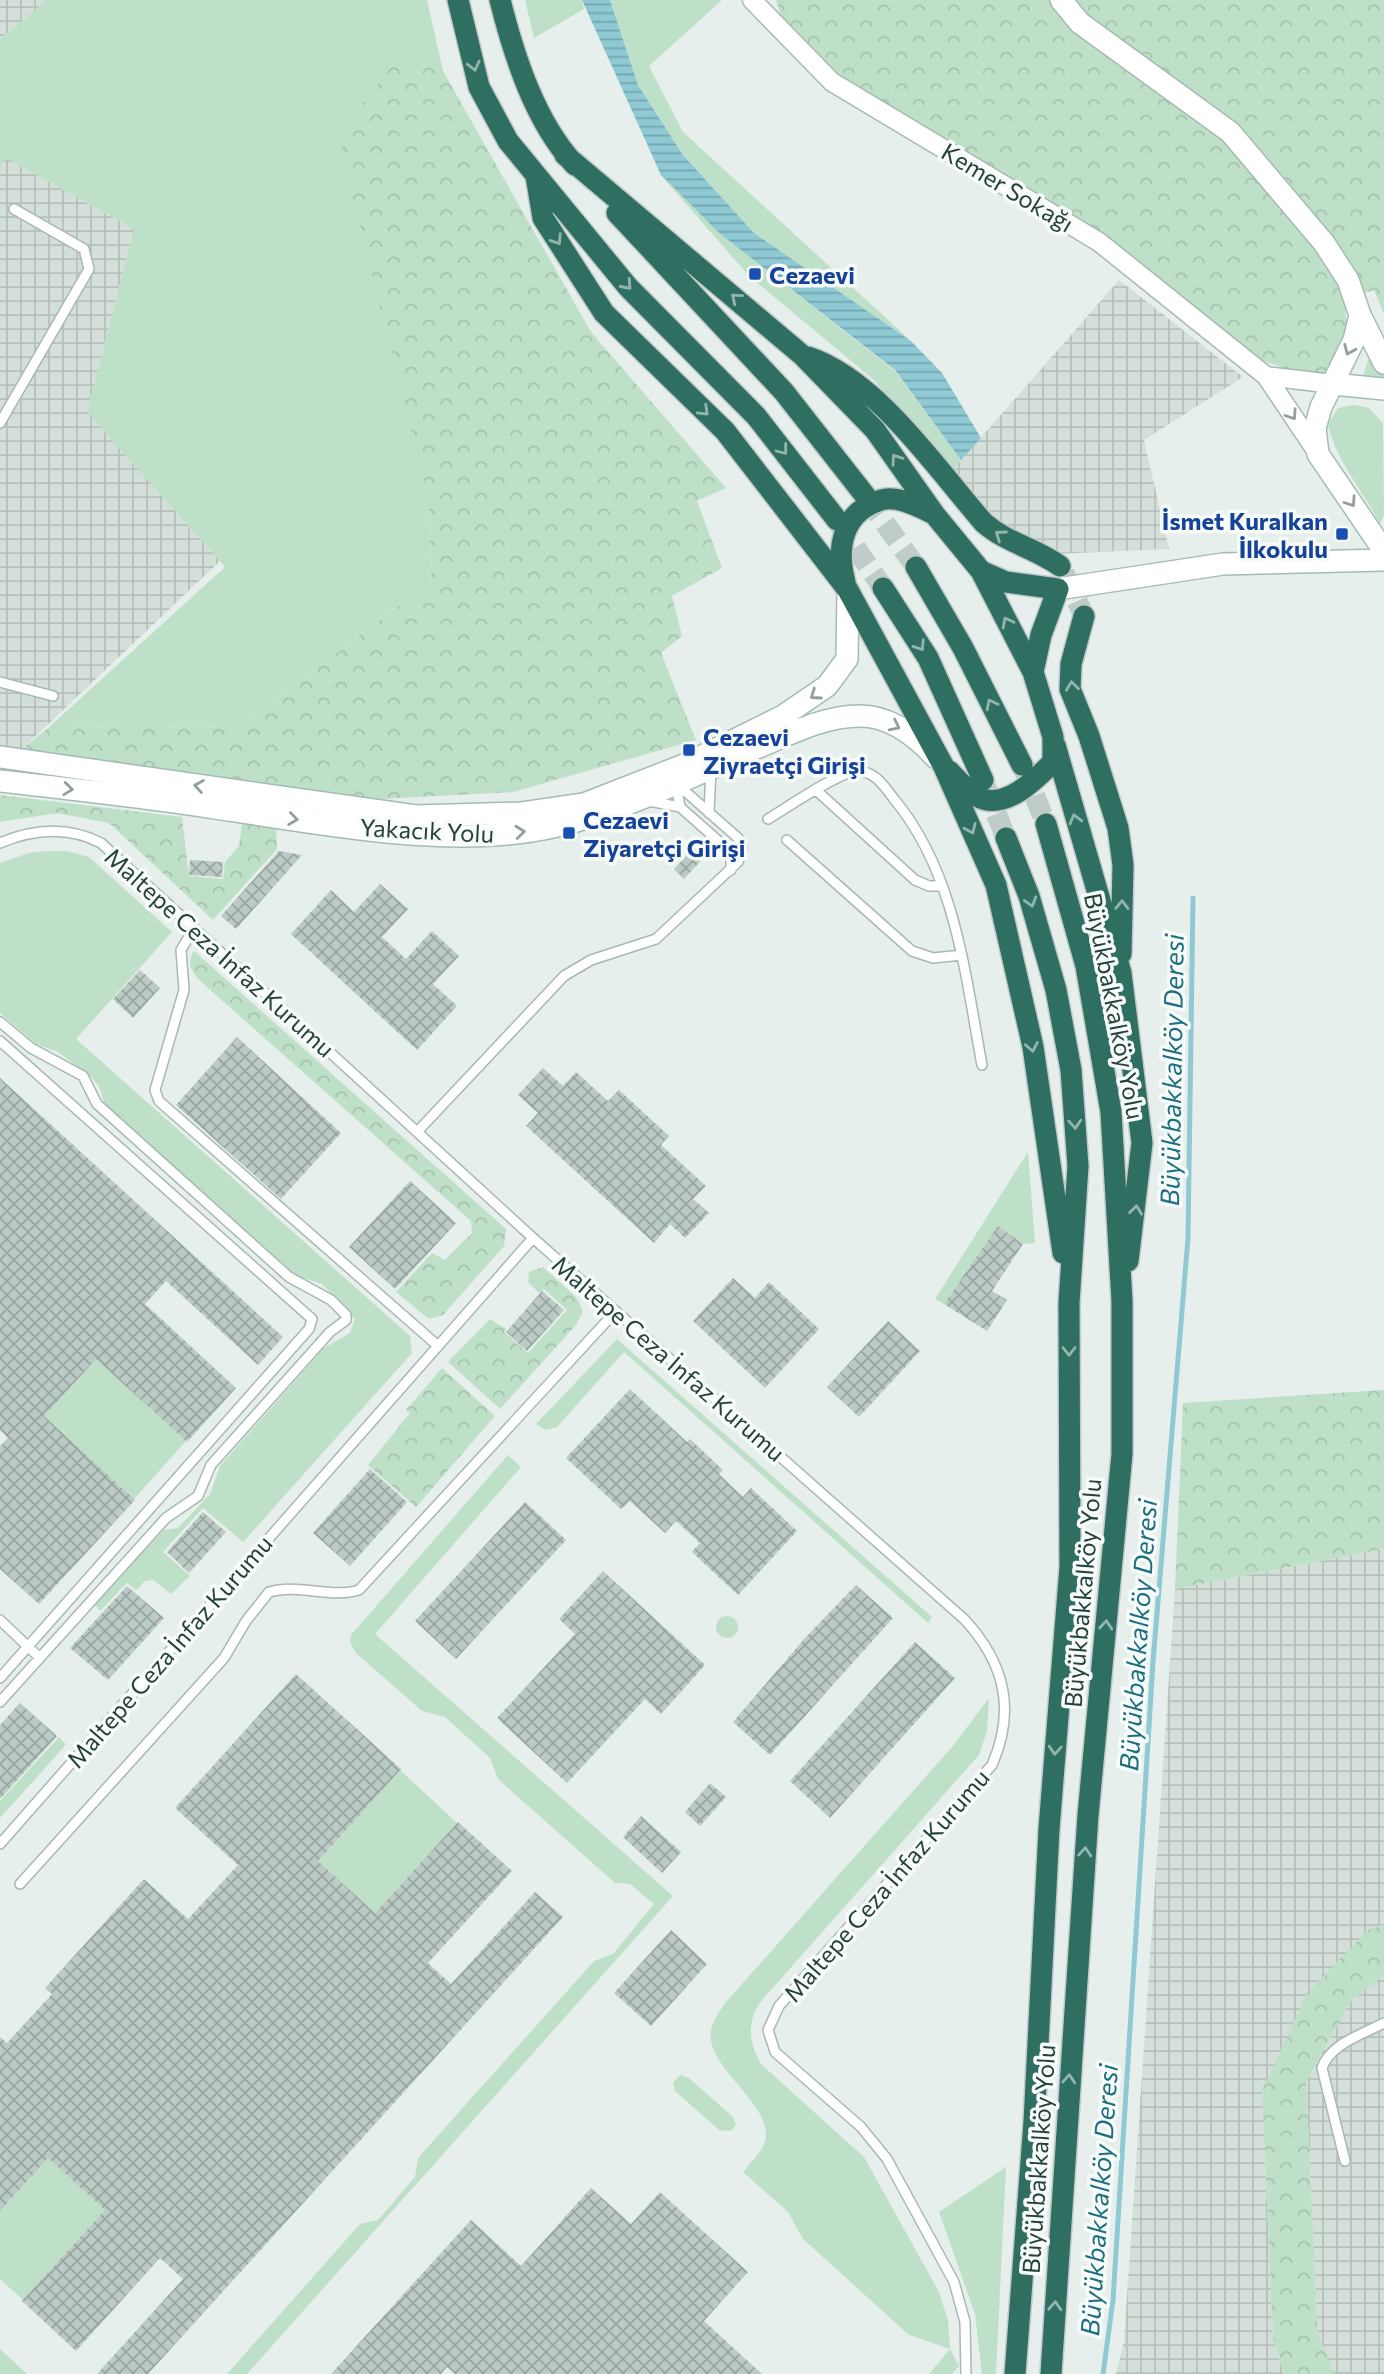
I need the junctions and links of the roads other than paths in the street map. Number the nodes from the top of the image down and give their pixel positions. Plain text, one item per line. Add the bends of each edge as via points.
1 (458, 0) edge
2 (500, 0) edge
3 (752, 0) edge
4 (1061, 0) edge
5 (565, 155) junction
6 (536, 176) junction
7 (14, 209) dead end
8 (1360, 315) junction
9 (802, 355) junction
10 (1384, 363) edge
11 (1266, 376) junction
12 (1333, 384) junction
13 (1384, 389) edge
14 (0, 423) edge
15 (1318, 454) junction
16 (867, 498) tunnel mouth
17 (935, 515) junction
18 (837, 520) tunnel mouth
19 (1384, 551) edge
20 (1384, 560) edge
21 (1060, 566) tunnel mouth
22 (916, 567) tunnel mouth
23 (981, 571) junction
24 (883, 588) tunnel mouth
25 (1058, 589) junction
26 (848, 590) junction
27 (1084, 615) tunnel mouth
28 (1033, 672) junction
29 (0, 682) edge
30 (53, 696) dead end
31 (1053, 737) junction
32 (0, 757) edge
33 (1022, 765) tunnel mouth
34 (944, 767) junction
35 (711, 768) junction
36 (674, 774) junction
37 (983, 780) tunnel mouth
38 (0, 781) edge
39 (816, 790) junction
40 (637, 799) junction
41 (680, 807) junction
42 (709, 813) junction
43 (768, 819) dead end
44 (1046, 824) tunnel mouth
45 (1006, 838) tunnel mouth
46 (787, 841) dead end
47 (0, 844) edge
48 (731, 870) junction
49 (942, 886) junction
50 (194, 928) junction
51 (962, 956) junction
52 (1121, 973) junction
53 (0, 1022) edge
54 (0, 1041) edge
55 (982, 1065) dead end
56 (417, 1132) junction
57 (533, 1238) junction
58 (1122, 1301) junction
59 (1069, 1303) junction
60 (615, 1311) junction
61 (438, 1346) junction
62 (0, 1620) edge
63 (28, 1647) junction
64 (40, 1658) junction
65 (0, 1678) edge
66 (0, 1702) edge
67 (0, 1844) edge
68 (20, 1884) dead end
69 (1384, 2024) edge
70 (1345, 2161) dead end
71 (965, 2374) edge
72 (1015, 2374) edge
73 (1051, 2374) edge

1 -> 6 highway via 479,87 508,141
2 - 5 highway via 519,66
3 - 11 street, Kemer Sokağı via 832,82 1099,242
4 - 8 main road via 1080,23 1230,132 1324,243 1348,280
9 -> 5 highway
5 - 16 highway via 784,392
6 -> 18 highway via 628,287 756,416
6 -> 26 highway via 542,218 604,313 724,431
7 - 14 lane via 84,249 89,269
8 - 10 main road
8 -> 12 main road via 1354,340
17 -> 9 highway via 875,430
21 -> 9 highway via 1039,551 1000,537 862,386 831,365
11 - 12 street
11 -> 15 street, Kemer Sokağı
12 - 13 main road
12 - 15 main road via 1315,428
15 -> 19 main road, Kemer Sokağı
17 - 23 highway
17 - 26 highway via 909,502 882,500 857,514 840,541 839,559
20 - 25 main road via 1223,564
33 -> 22 highway
23 - 25 highway via 1006,582
28 -> 23 highway
24 -> 37 highway via 928,658
25 - 28 highway
26 - 34 highway
26 -> 36 main road, Yakacık Yolu via 847,659 827,686 783,716
52 -> 27 highway via 1123,865 1118,828 1070,689 1071,664
28 - 31 highway
29 - 30 lane
31 - 34 highway via 1053,762 1002,800 978,797
52 -> 31 highway
36 -> 32 main road, Yakacık Yolu via 584,804 522,813 416,816
35 -> 34 main road, Yakacık Yolu via 808,727 840,717 863,716 893,723 922,742
34 -> 59 highway via 996,885 1033,1046
35 - 36 main road, Yakacık Yolu
35 - 42 lane
36 - 40 main road, Yakacık Yolu
36 - 41 lane
36 - 42 lane
38 -> 40 main road, Yakacık Yolu via 444,835 527,832 577,821
39 - 43 lane
39 - 49 lane via 915,880
39 - 49 lane via 853,771 876,777 911,819 935,860
40 - 41 lane
41 - 48 lane via 731,852
42 - 48 lane via 741,843 742,854
44 - 58 highway, Büyükbakkalköy Yolu via 1086,967 1111,1112
45 -> 59 highway, Büyükbakkalköy Yolu via 1053,978 1071,1070 1078,1166
46 - 51 lane via 912,951 933,958
47 - 50 lane, Maltepe Ceza İnfaz Kurumu via 43,831 88,837
48 - 56 lane via 656,939 592,960 564,976
49 - 51 lane
50 - 56 lane, Maltepe Ceza İnfaz Kurumu
50 - 61 lane via 179,956 184,990 155,1090 159,1101
51 - 55 lane
58 -> 52 highway via 1142,1143
53 - 64 lane via 31,1048 83,1076 97,1104 289,1277 331,1300 346,1315 211,1465 193,1502 166,1518
54 - 63 lane via 312,1319 309,1329
56 - 57 lane, Maltepe Ceza İnfaz Kurumu
57 - 60 lane, Maltepe Ceza İnfaz Kurumu
57 - 61 lane, Maltepe Ceza İnfaz Kurumu
73 -> 58 highway, Büyükbakkalköy Yolu via 1088,1815 1122,1454
59 -> 72 highway, Büyükbakkalköy Yolu via 1070,1567
60 - 68 lane via 359,1590 269,1592 224,1658
60 - 71 lane, Maltepe Ceza İnfaz Kurumu via 964,1619 996,1665 1005,1707 1000,1747 992,1765 779,2006 768,2030 775,2052 861,2127 887,2159 954,2282 965,2322
61 - 67 lane, Maltepe Ceza İnfaz Kurumu
62 - 63 lane
63 - 64 lane
63 - 65 lane
64 - 66 lane
69 - 70 lane via 1343,2044 1327,2056 1322,2068

